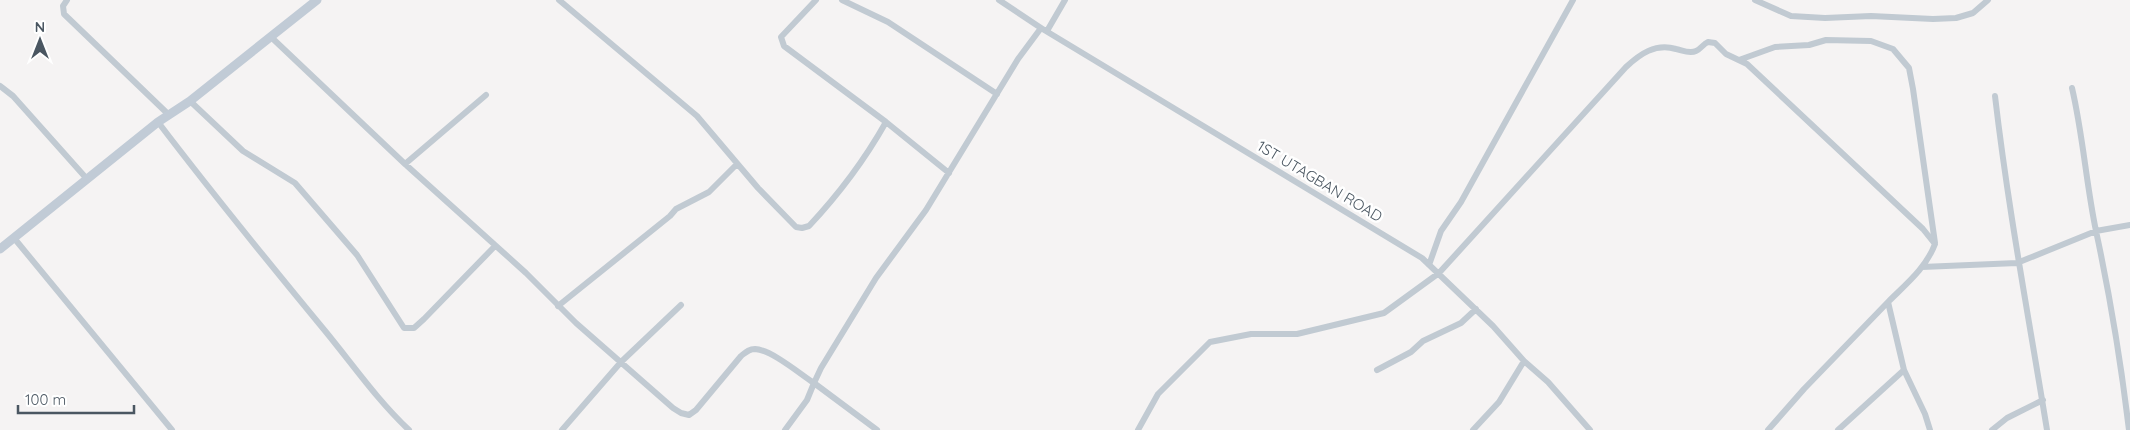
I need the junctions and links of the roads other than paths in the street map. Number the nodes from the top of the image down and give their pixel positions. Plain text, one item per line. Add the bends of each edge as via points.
1 (67, 0) edge
2 (317, 0) edge
3 (559, 0) edge
4 (816, 0) edge
5 (842, 0) edge
6 (999, 0) edge
7 (1065, 0) edge
8 (1573, 0) edge
9 (1754, 0) edge
10 (1988, 0) edge
11 (1044, 30) junction
12 (271, 37) junction
13 (1739, 60) junction
14 (0, 86) edge
15 (2072, 88) dead end
16 (997, 94) junction
17 (486, 95) dead end
18 (1995, 96) dead end
19 (190, 101) junction
20 (168, 114) junction
21 (158, 122) junction
22 (886, 122) junction
23 (405, 164) junction
24 (738, 164) junction
25 (948, 173) junction
26 (87, 179) junction
27 (2130, 225) edge
28 (2096, 231) junction
29 (14, 238) junction
30 (1935, 244) junction
31 (495, 246) junction
32 (0, 249) edge
33 (2017, 262) junction
34 (1429, 265) junction
35 (1922, 268) junction
36 (1439, 273) junction
37 (1888, 302) junction
38 (681, 305) dead end
39 (558, 306) junction
40 (1476, 309) junction
41 (1524, 360) junction
42 (621, 362) junction
43 (1377, 370) dead end
44 (1904, 370) junction
45 (814, 383) junction
46 (2043, 400) junction
47 (1584, 424) junction
48 (172, 430) edge
49 (410, 430) edge
50 (562, 430) edge
51 (785, 430) edge
52 (877, 430) edge
53 (1138, 430) edge
54 (1473, 430) edge
55 (1578, 430) edge
56 (1590, 430) edge
57 (1768, 430) edge
58 (1838, 430) edge
59 (1930, 430) edge
60 (1992, 430) edge
61 (2047, 430) edge
62 (2129, 430) edge

1 - 20 street via 63,6 68,17
2 - 12 main road
3 - 24 street via 697,116
4 - 22 street via 781,37 784,46
5 - 16 street via 888,22
6 - 11 street, 1ST UTAGBAN ROAD
7 - 11 street
8 - 34 street via 1466,194 1441,231
9 - 10 street via 1791,16 1933,19 1956,18 1973,12
11 - 16 street via 1018,59
11 - 34 street, 1ST UTAGBAN ROAD
12 - 19 main road
12 - 23 street
13 - 30 street via 1924,229
13 - 30 street via 1775,47 1809,45 1826,40 1870,41 1893,49 1909,68
13 - 36 street via 1726,54 1715,43 1708,42 1695,52 1664,48 1640,54
14 - 26 street via 13,96
15 - 28 street
16 - 25 street
17 - 23 street
18 - 33 street
19 - 20 main road
19 - 31 street via 242,151 295,183 357,255 404,328 414,328 424,320
20 - 21 main road
21 - 26 main road
21 - 49 street via 386,408
22 - 24 street via 840,193 808,226 802,228 789,220
22 - 25 street
23 - 31 street
24 - 39 street via 710,192 676,209
25 - 45 street via 926,210 876,278
26 - 29 main road
27 - 28 street
28 - 33 street
28 - 62 street via 2106,276
29 - 32 main road
29 - 48 street
30 - 35 street
31 - 39 street
33 - 35 street
33 - 46 street
34 - 36 street, 1ST UTAGBAN ROAD
35 - 37 street
36 - 40 street, 1ST UTAGBAN ROAD
36 - 53 street via 1384,313 1297,334 1251,334 1210,342 1158,394
37 - 44 street
37 - 57 street
38 - 42 street
39 - 42 street
40 - 41 street, 1ST UTAGBAN ROAD
40 - 43 street via 1461,323 1423,341 1411,352
41 - 47 street, 1ST UTAGBAN ROAD
41 - 54 street via 1499,402
42 - 45 street via 672,408 689,415 748,350 766,352
42 - 50 street
44 - 58 street
44 - 59 street
45 - 51 street via 807,400
45 - 52 street
46 - 60 street via 2007,418
46 - 61 street
47 - 55 street
47 - 56 street, 1ST UTAGBAN ROAD

